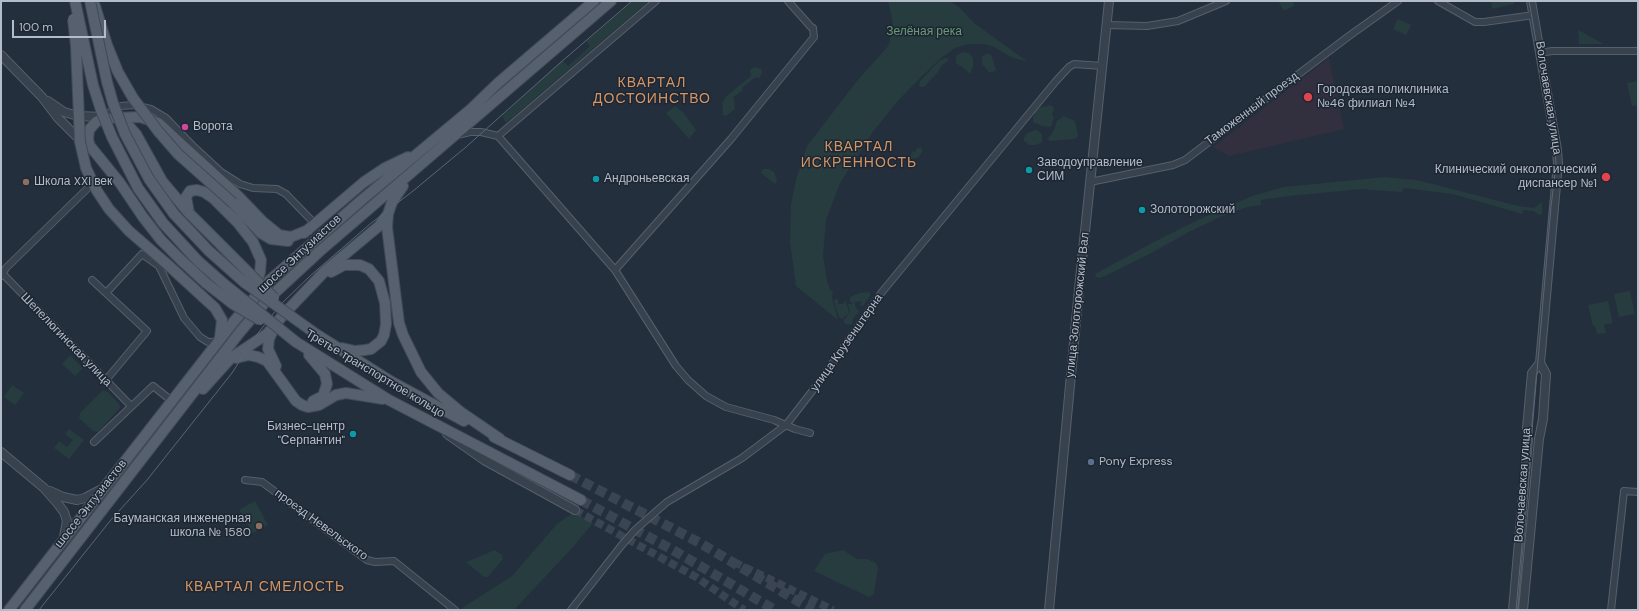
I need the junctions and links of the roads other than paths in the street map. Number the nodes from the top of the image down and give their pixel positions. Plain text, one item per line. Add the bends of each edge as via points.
1 (71, 1) edge
2 (75, 1) edge
3 (90, 1) edge
4 (93, 1) edge
5 (594, 1) edge
6 (611, 1) edge
7 (656, 1) edge
8 (788, 1) edge
9 (1109, 1) edge
10 (1226, 1) edge
11 (1398, 1) edge
12 (1438, 1) edge
13 (1531, 1) edge
14 (1534, 15) junction
15 (1107, 25) junction
16 (1638, 51) edge
17 (1540, 53) junction
18 (3, 60) edge
19 (1103, 66) junction
20 (42, 98) junction
21 (109, 118) junction
22 (456, 135) junction
23 (498, 136) junction
24 (418, 153) junction
25 (98, 156) junction
26 (418, 168) junction
27 (1090, 182) junction
28 (88, 187) dead end
29 (189, 213) junction
30 (388, 214) junction
31 (312, 227) junction
32 (615, 270) junction
33 (1, 275) edge
34 (92, 280) dead end
35 (310, 287) junction
36 (106, 293) junction
37 (246, 306) junction
38 (284, 314) junction
39 (297, 321) junction
40 (283, 333) junction
41 (316, 334) junction
42 (220, 339) junction
43 (296, 342) junction
44 (1540, 363) junction
45 (222, 370) junction
46 (106, 380) junction
47 (389, 400) junction
48 (172, 401) junction
49 (131, 406) junction
50 (179, 412) junction
51 (427, 420) junction
52 (786, 425) junction
53 (810, 433) dead end
54 (500, 440) junction
55 (94, 442) dead end
56 (1, 452) edge
57 (570, 475) tunnel mouth
58 (245, 480) dead end
59 (44, 488) junction
60 (103, 488) junction
61 (1638, 492) edge
62 (581, 500) tunnel mouth
63 (575, 510) tunnel mouth
64 (63, 540) junction
65 (9, 610) edge
66 (25, 610) edge
67 (455, 610) edge
68 (571, 610) edge
69 (1049, 610) edge
70 (1513, 610) edge
71 (1523, 610) edge
72 (1611, 610) edge

1 - 42 main road, bridge via 76,46 80,142 86,168 96,191 129,231 215,308 223,323
2 - 40 main road, Третье транспортное кольцо, bridge via 101,110 138,188 164,223 198,261
3 - 39 main road, Третье транспортное кольцо, bridge via 113,103 125,134 149,179 174,214 209,251 245,283
4 - 31 main road, bridge via 118,72 133,98 178,154 233,202 261,233 271,239 288,241
5 - 24 main road, шоссе Энтузиастов
6 - 22 main road, шоссе Энтузиастов
7 - 23 street
8 - 32 street via 812,28 814,37 731,139
9 - 15 street, улица Золоторожский Вал
10 - 15 street via 1178,21 1147,26
11 - 27 street, Таможенный проезд via 1185,160 1165,167
12 - 14 street via 1475,22
13 - 14 street, Волочаевская улица
14 - 17 street, Волочаевская улица
15 - 19 street, улица Золоторожский Вал
16 - 17 street
17 - 44 street, Волочаевская улица via 1558,163
18 - 20 street
19 - 27 street, улица Золоторожский Вал
19 - 52 street, улица Крузенштерна via 1074,64 1065,71 882,292
20 - 21 street via 64,112 78,116
20 - 25 street via 58,118
21 - 25 main road via 91,126 88,134 90,146
21 - 29 main road via 125,122 136,134 162,181
21 - 31 main road via 140,117 158,123 279,235 291,237
21 - 31 street via 110,112 121,106 133,105 151,109 166,118 221,172 240,184 253,188 277,189 286,194
22 - 23 street via 481,132
22 - 26 main road, шоссе Энтузиастов
23 - 32 street
24 - 31 main road via 384,168
24 - 37 main road, шоссе Энтузиастов via 297,255
25 - 40 main road, bridge via 120,183 142,217 181,260 232,304
26 - 30 main road via 396,194
26 - 50 main road, шоссе Энтузиастов via 278,290 240,332
27 - 69 street, улица Золоторожский Вал
28 - 33 street
29 - 37 main road via 186,196 190,191 204,192 213,198 253,242 261,260 257,284
29 - 39 main road, bridge
30 - 35 main road via 379,226
30 - 54 main road via 387,227 399,323 407,346 421,372 438,393
32 - 52 street via 676,366 688,380 706,396 726,407
33 - 46 street, Шепелюгинская улица
34 - 36 street
35 - 38 main road
35 - 41 main road via 344,265 360,265 369,269 379,282 385,304 384,335 381,341 371,348 355,351 342,348
36 - 42 street via 142,254 159,266 184,318 200,337 208,342
36 - 46 street via 147,331
37 - 42 main road, шоссе Энтузиастов
38 - 43 main road via 272,331 269,352 296,395 306,401 315,401 326,392 327,380 317,364
38 - 45 main road via 267,334 235,356
39 - 41 main road, Третье транспортное кольцо, bridge
40 - 43 main road, Третье транспортное кольцо, bridge
41 - 54 main road, Третье транспортное кольцо via 392,382
42 - 48 main road, шоссе Энтузиастов
43 - 47 main road, Третье транспортное кольцо
44 - 70 street, Волочаевская улица via 1532,374
44 - 71 street, Волочаевская улица via 1546,374 1546,381
45 - 47 main road via 244,355 263,358 272,366 296,401 308,407 346,393
45 - 50 main road
46 - 49 street, Шепелюгинская улица
47 - 51 main road, Третье транспортное кольцо
48 - 49 street via 154,386
48 - 60 main road, шоссе Энтузиастов
49 - 55 street
50 - 66 main road, шоссе Энтузиастов
51 - 62 main road, Третье транспортное кольцо
51 - 63 street via 484,460
52 - 53 street
52 - 68 street, улица Крузенштерна via 742,458 667,502 626,541
54 - 57 main road, Третье транспортное кольцо
56 - 59 street
58 - 67 street, проезд Невельского via 262,482 367,560 394,561
59 - 60 street via 63,498 77,500 93,495
59 - 64 street via 66,516
60 - 64 main road, шоссе Энтузиастов
61 - 72 street via 1624,491
64 - 65 main road, шоссе Энтузиастов

